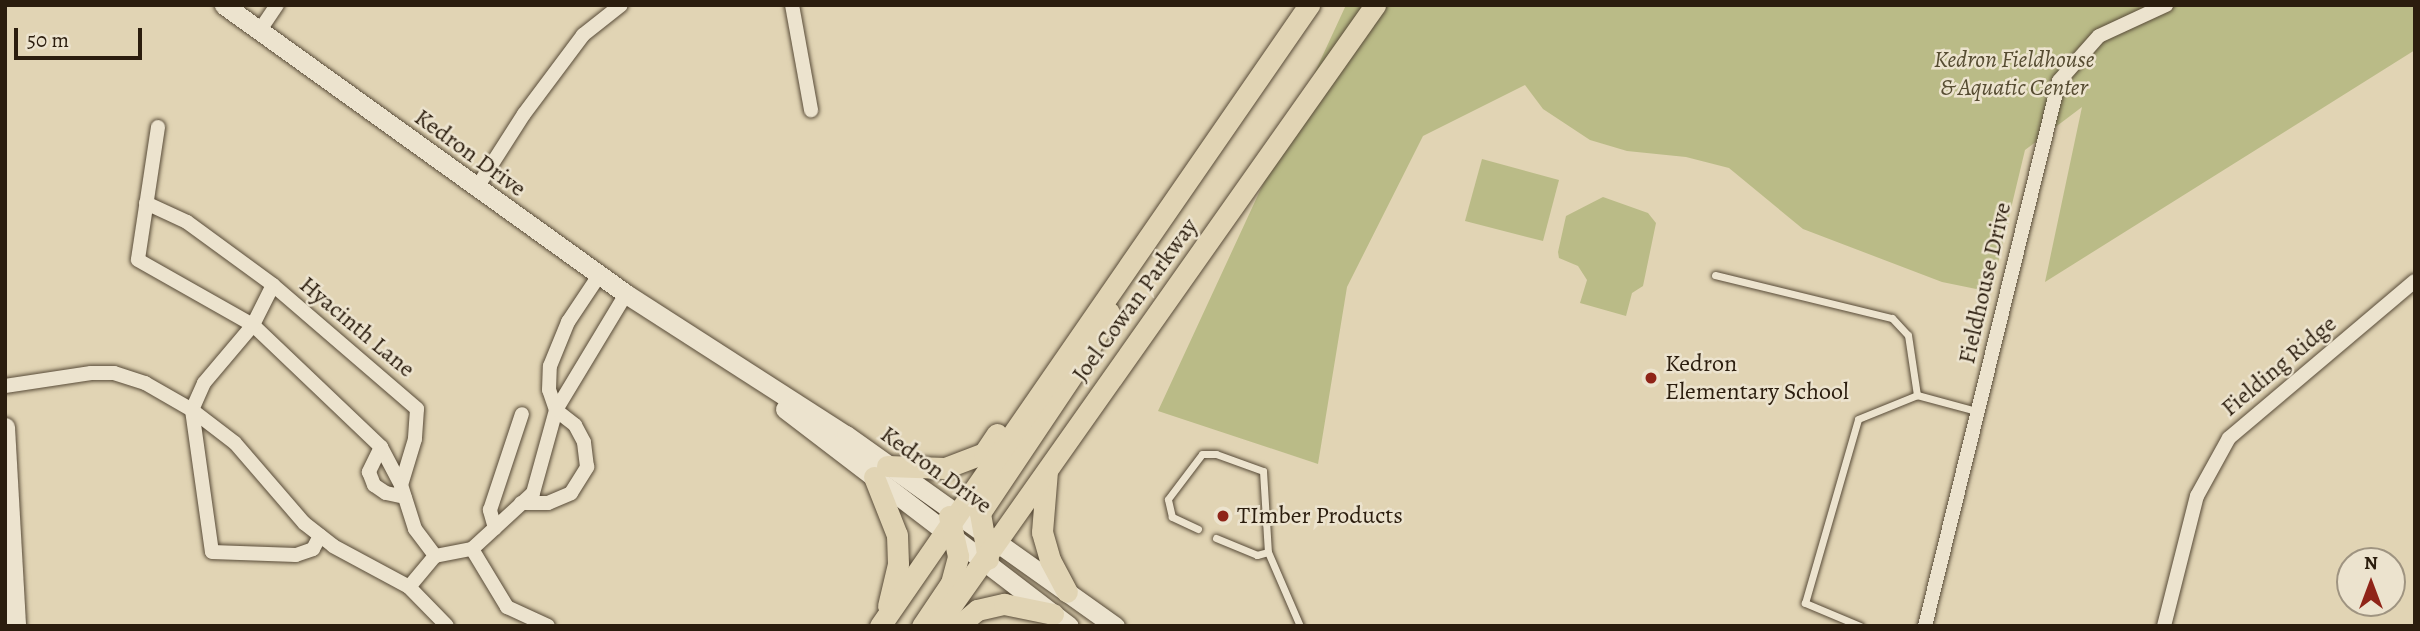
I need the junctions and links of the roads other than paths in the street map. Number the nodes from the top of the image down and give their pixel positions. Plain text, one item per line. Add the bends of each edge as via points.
1 (224, 5) edge
2 (277, 5) edge
3 (621, 5) edge
4 (792, 5) edge
5 (1309, 5) edge
6 (1376, 5) edge
7 (2166, 5) edge
8 (260, 30) junction
9 (811, 110) dead end
10 (158, 127) dead end
11 (476, 189) junction
12 (146, 203) junction
13 (1124, 270) junction
14 (600, 274) junction
15 (1715, 275) dead end
16 (2415, 281) edge
17 (273, 285) junction
18 (626, 293) junction
19 (1104, 299) junction
20 (253, 326) junction
21 (5, 386) edge
22 (1917, 394) junction
23 (192, 410) junction
24 (556, 410) junction
25 (1976, 411) junction
26 (523, 414) dead end
27 (5, 427) edge
28 (381, 447) junction
29 (1048, 466) junction
30 (881, 471) junction
31 (403, 491) junction
32 (521, 503) junction
33 (951, 523) junction
34 (495, 528) junction
35 (1198, 529) dead end
36 (320, 536) junction
37 (1216, 538) dead end
38 (9, 548) edge
39 (472, 549) junction
40 (987, 552) junction
41 (1268, 552) junction
42 (435, 556) junction
43 (409, 587) junction
44 (1067, 592) junction
45 (1061, 620) edge
46 (883, 622) edge
47 (16, 626) edge
48 (447, 626) edge
49 (548, 626) edge
50 (922, 626) edge
51 (937, 626) edge
52 (958, 626) edge
53 (1115, 626) edge
54 (1300, 626) edge
55 (1860, 626) edge
56 (1925, 626) edge
57 (2164, 626) edge

1 - 8 street, Kedron Drive
2 - 8 street
3 - 11 street via 583,34
4 - 9 street
5 - 13 main road, Joel Cowan Parkway
6 - 29 main road, Joel Cowan Parkway
7 - 25 street, Fieldhouse Drive via 2099,36 2059,81
8 - 11 street, Kedron Drive
10 - 12 street
11 - 14 street, Kedron Drive
12 - 17 street, Hyacinth Lane via 187,222
12 - 20 street via 138,260
13 - 19 main road, Joel Cowan Parkway
13 - 40 main road via 1106,319 1085,356 980,513
14 - 18 street, Kedron Drive
14 - 24 street via 555,346 549,390
15 - 22 lane via 1892,318 1908,335
16 - 57 street, Fielding Ridge via 2229,438 2197,496
17 - 20 street, Hyacinth Lane
17 - 31 street, Hyacinth Lane via 417,409
18 - 24 street
18 - 30 street, Kedron Drive
19 - 30 main road via 1067,332 984,453 945,468
19 - 33 main road, Joel Cowan Parkway
20 - 23 street, Hyacinth Lane via 204,383
20 - 28 street
21 - 23 street via 114,373 145,383
22 - 25 lane
22 - 55 lane via 1858,419 1805,603
23 - 36 street via 235,443
23 - 36 street via 212,552 296,555 313,548
24 - 32 street via 533,493
24 - 32 street via 575,425 584,442 587,467 571,493 548,503
25 - 56 street, Fieldhouse Drive
26 - 34 street via 491,510
27 - 38 street
28 - 31 street
28 - 31 street via 369,472 374,485 386,493
29 - 40 main road, Joel Cowan Parkway
29 - 44 main road via 1042,532
30 - 33 street, Kedron Drive
30 - 46 main road via 897,535 898,564
31 - 42 street via 415,529
32 - 34 street
33 - 40 street, Kedron Drive
33 - 40 street, Kedron Drive
33 - 46 main road, Joel Cowan Parkway
33 - 50 main road via 958,556 951,583
34 - 39 street
35 - 41 lane via 1172,517 1168,499 1202,454 1216,454 1263,471
36 - 43 street via 361,564
37 - 41 lane via 1257,555
38 - 47 street
39 - 42 street
39 - 49 street via 507,607
40 - 44 street, Kedron Drive
40 - 45 street, Kedron Drive
40 - 51 main road, Joel Cowan Parkway
41 - 54 lane
42 - 43 street
43 - 48 street
44 - 53 street, Kedron Drive
45 - 52 main road via 1004,604 977,610

